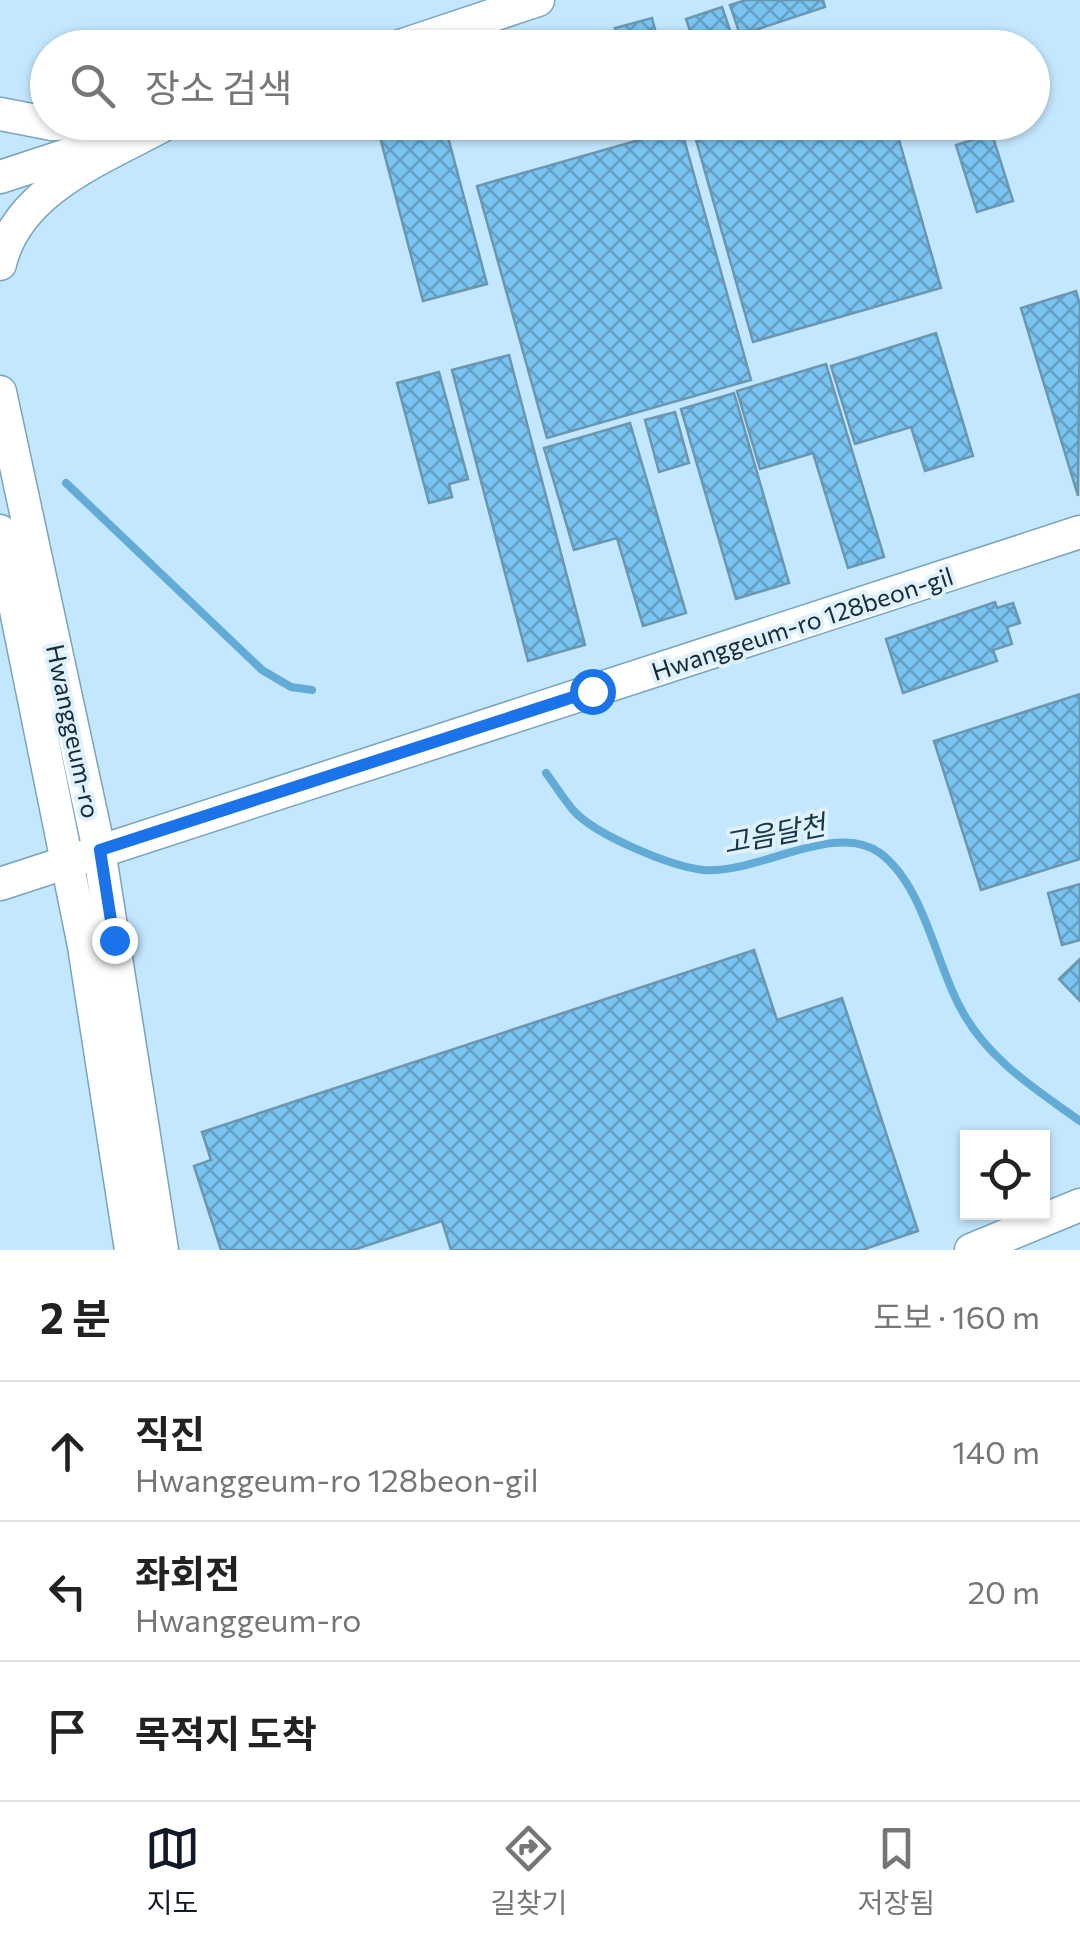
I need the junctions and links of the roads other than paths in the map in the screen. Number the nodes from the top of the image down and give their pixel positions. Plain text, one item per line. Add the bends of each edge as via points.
1 (538, 0) edge
2 (448, 30) edge
3 (0, 114) edge
4 (30, 120) edge
5 (113, 140) edge
6 (138, 140) edge
7 (0, 177) edge
8 (0, 264) edge
9 (0, 392) edge
10 (0, 532) edge
11 (1080, 532) edge
12 (100, 850) junction
13 (68, 861) junction
14 (0, 884) edge
15 (1080, 1206) edge
16 (131, 1250) edge
17 (162, 1250) edge
18 (971, 1250) edge

1 - 2 street
3 - 4 street
5 - 7 street
6 - 8 street via 42,197 15,225
9 - 12 street, Hwanggeum-ro
10 - 13 street, Hwanggeum-ro
11 - 12 street, Hwanggeum-ro 128beon-gil
12 - 13 street, Hwanggeum-ro 128beon-gil
12 - 17 street, Hwanggeum-ro
13 - 14 street, Hwanggeum-ro 128beon-gil
13 - 16 street, Hwanggeum-ro
15 - 18 street

